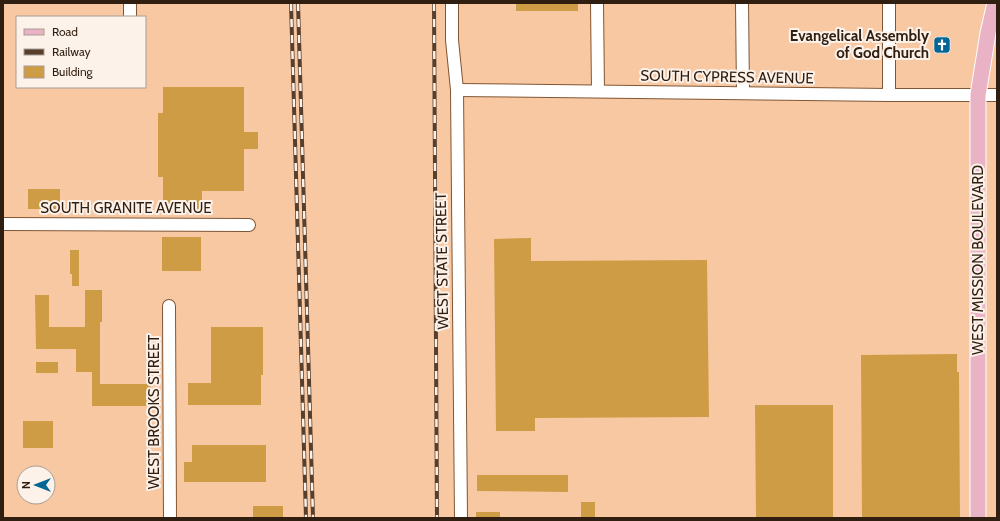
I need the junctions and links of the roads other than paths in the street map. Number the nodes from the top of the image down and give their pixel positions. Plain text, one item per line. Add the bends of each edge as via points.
1 (130, 3) edge
2 (452, 3) edge
3 (596, 3) edge
4 (742, 3) edge
5 (889, 3) edge
6 (994, 3) edge
7 (130, 16) edge
8 (457, 90) junction
9 (598, 91) junction
10 (743, 93) junction
11 (890, 95) junction
12 (978, 95) junction
13 (997, 95) edge
14 (3, 224) edge
15 (249, 225) dead end
16 (169, 306) dead end
17 (170, 518) edge
18 (461, 518) edge
19 (978, 518) edge

1 - 7 street
2 - 8 street, WEST STATE STREET via 452,40
3 - 9 street
4 - 10 street
5 - 11 street
6 - 12 main road, WEST MISSION BOULEVARD
8 - 9 street, SOUTH CYPRESS AVENUE
8 - 18 street, WEST STATE STREET
9 - 10 street, SOUTH CYPRESS AVENUE
10 - 11 street, SOUTH CYPRESS AVENUE
11 - 12 street, SOUTH CYPRESS AVENUE
12 - 13 street, SOUTH CYPRESS AVENUE
12 - 19 main road, WEST MISSION BOULEVARD
14 - 15 street, SOUTH GRANITE AVENUE
16 - 17 street, WEST BROOKS STREET

